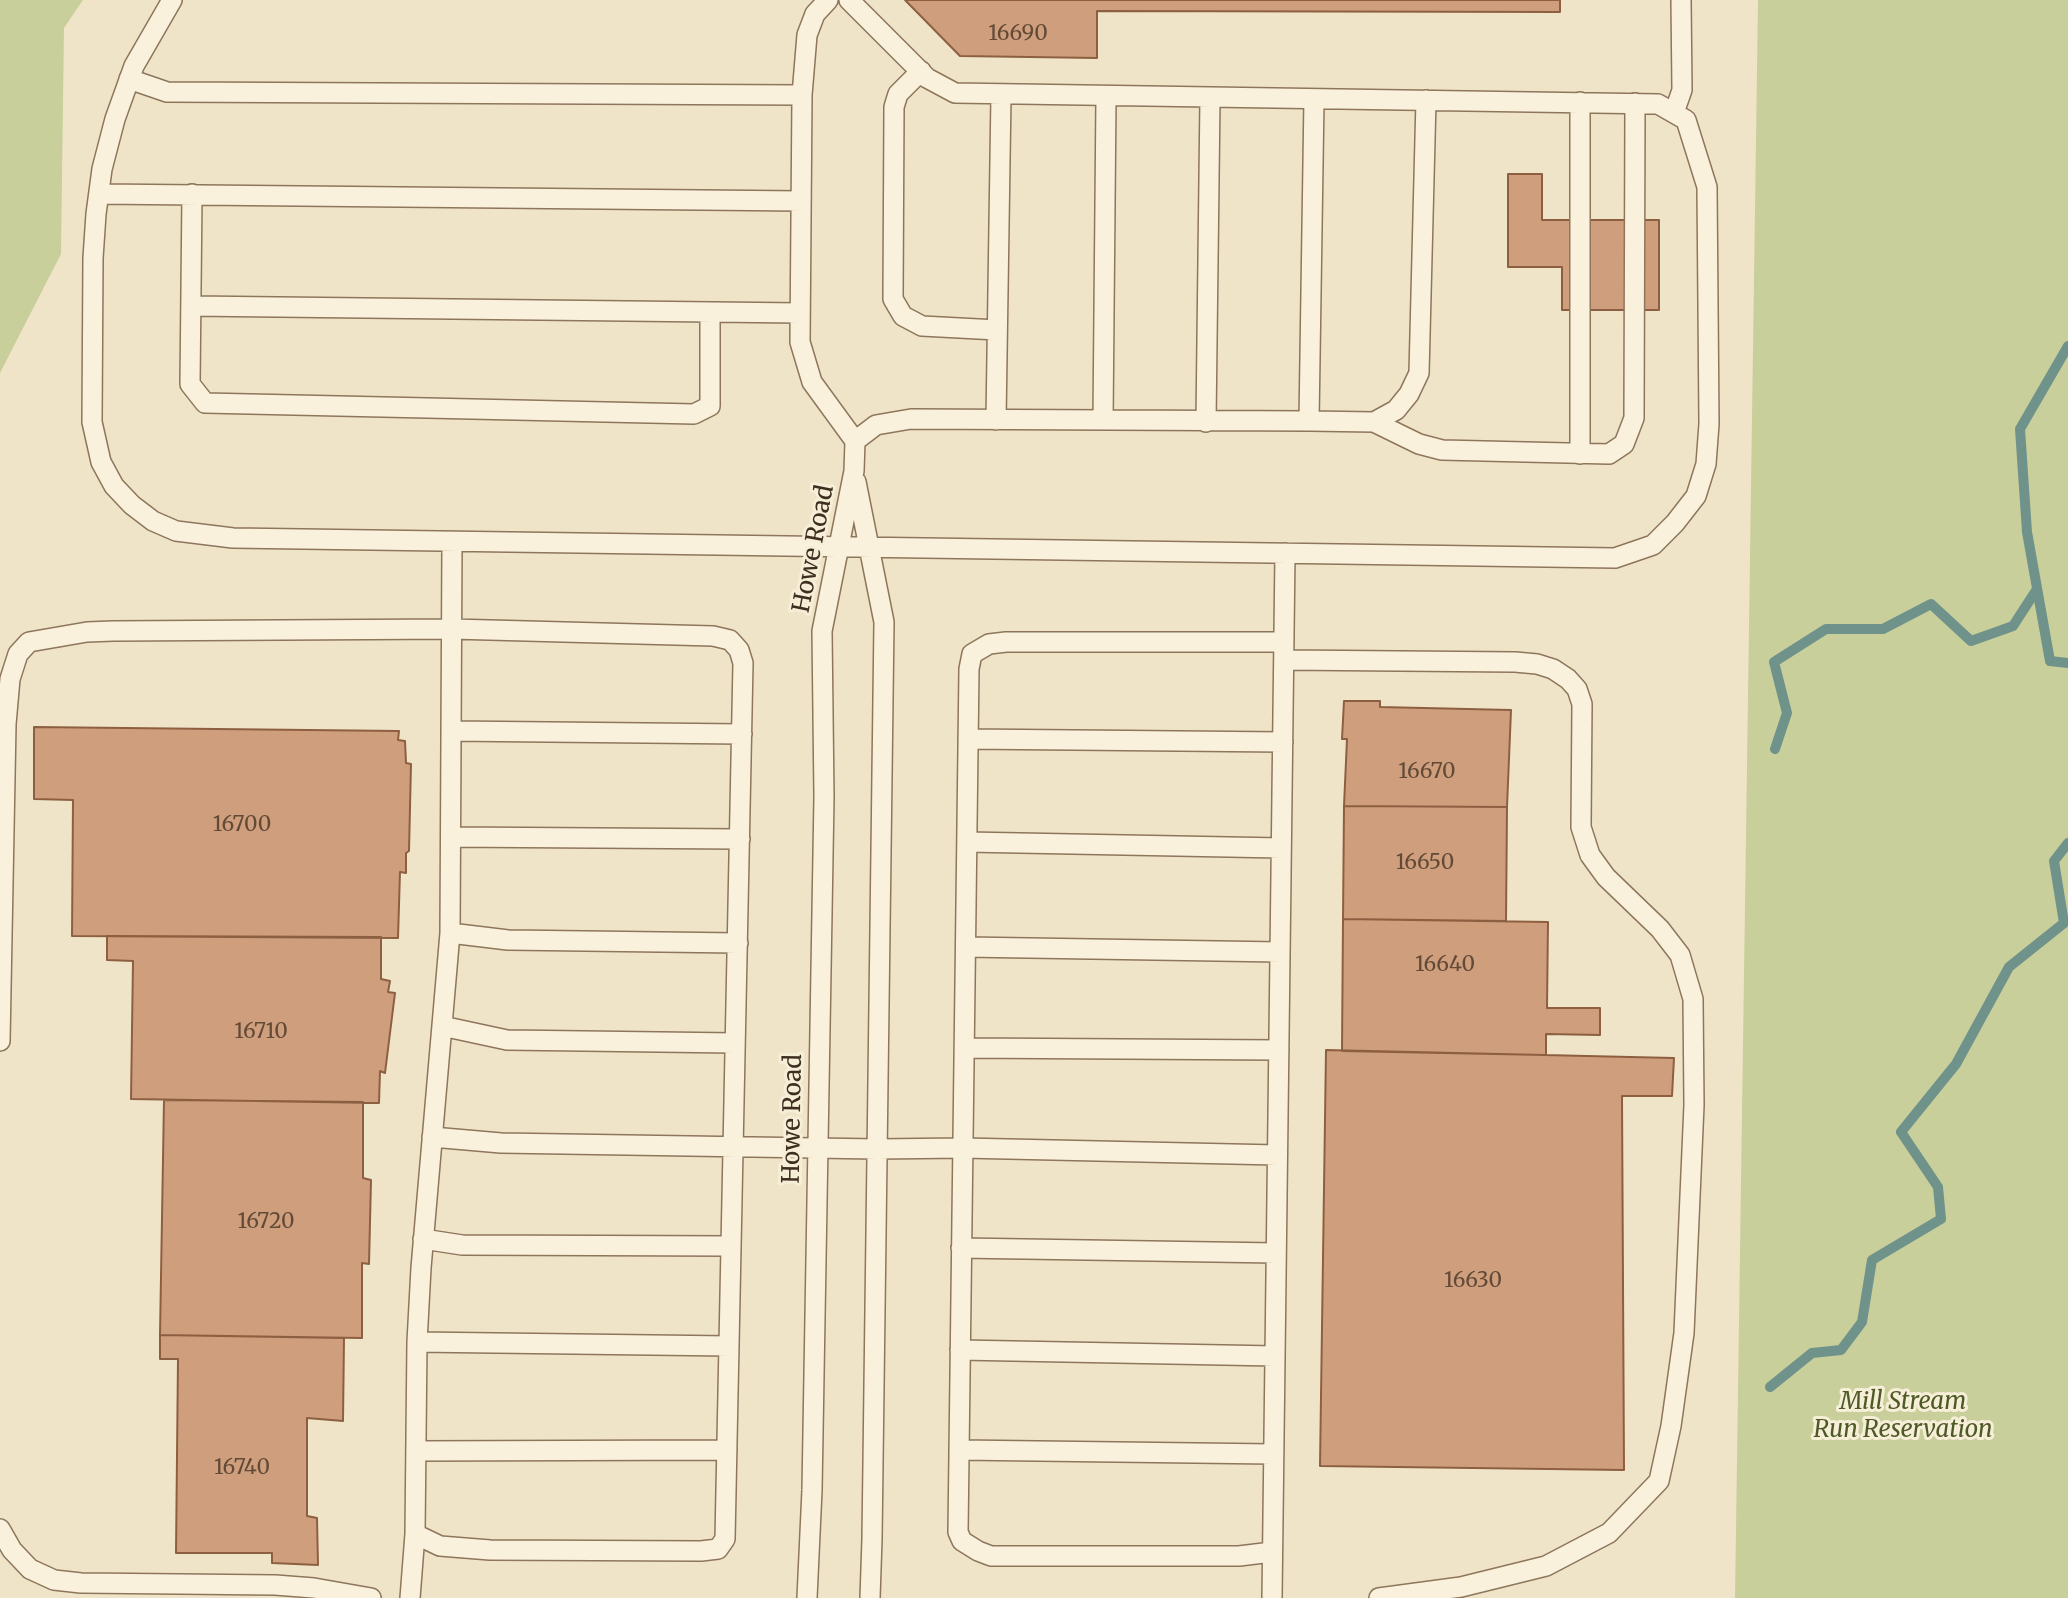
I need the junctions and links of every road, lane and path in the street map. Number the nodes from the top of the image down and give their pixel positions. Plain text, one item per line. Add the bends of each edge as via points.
1 (172, 0) edge
2 (828, 0) edge
3 (849, 0) edge
4 (1681, 0) edge
5 (921, 71) junction
6 (129, 79) junction
7 (802, 95) junction
8 (1001, 95) junction
9 (1106, 97) junction
10 (1210, 98) junction
11 (1314, 99) junction
12 (1426, 100) junction
13 (1580, 102) junction
14 (1635, 103) junction
15 (1674, 113) junction
16 (99, 194) junction
17 (192, 194) junction
18 (801, 201) junction
19 (191, 306) junction
20 (710, 312) junction
21 (800, 313) junction
22 (998, 330) junction
23 (996, 420) junction
24 (1102, 420) junction
25 (1309, 421) junction
26 (1206, 422) junction
27 (1374, 422) junction
28 (855, 440) junction
29 (1580, 454) junction
30 (854, 471) junction
31 (452, 542) junction
32 (840, 548) junction
33 (871, 548) junction
34 (1285, 553) junction
35 (452, 629) junction
36 (1284, 651) junction
37 (452, 731) junction
38 (742, 734) junction
39 (968, 738) junction
40 (1283, 742) junction
41 (451, 837) junction
42 (740, 839) junction
43 (967, 842) junction
44 (1281, 848) junction
45 (450, 933) junction
46 (737, 943) junction
47 (966, 947) junction
48 (1280, 952) junction
49 (442, 1026) junction
50 (0, 1041) edge
51 (735, 1043) junction
52 (964, 1048) junction
53 (1279, 1050) junction
54 (432, 1137) junction
55 (733, 1147) junction
56 (817, 1147) junction
57 (963, 1148) junction
58 (877, 1149) junction
59 (1277, 1155) junction
60 (423, 1239) junction
61 (731, 1246) junction
62 (961, 1248) junction
63 (1276, 1253) junction
64 (417, 1342) junction
65 (729, 1346) junction
66 (960, 1350) junction
67 (1275, 1356) junction
68 (727, 1450) junction
69 (959, 1450) junction
70 (416, 1451) junction
71 (1273, 1454) junction
72 (0, 1528) edge
73 (415, 1534) junction
74 (1272, 1552) junction
75 (1414, 1596) edge
76 (371, 1598) edge
77 (410, 1598) edge
78 (807, 1598) edge
79 (870, 1598) edge
80 (1272, 1598) edge
81 (1379, 1598) edge

1 - 6 lane
2 - 7 lane via 815,14 807,35
3 - 5 lane
4 - 15 lane via 1682,90
5 - 8 lane via 955,93
5 - 22 lane via 898,94 894,107 893,299 903,316 922,326
6 - 7 lane via 167,92
6 - 16 lane via 115,118
7 - 18 lane
8 - 9 lane
8 - 22 lane
9 - 10 lane
9 - 24 lane
10 - 11 lane
10 - 26 lane
11 - 12 lane
11 - 25 lane
12 - 13 lane
12 - 27 lane via 1419,373 1396,410
13 - 14 lane
13 - 29 lane
14 - 15 lane via 1658,104
14 - 29 lane via 1634,418 1624,444 1609,454
15 - 34 lane via 1686,120 1707,187 1710,424 1706,464 1696,496 1675,523 1653,545 1615,558
16 - 17 lane
16 - 31 lane via 93,258 93,430 101,462 132,505 153,521 201,536
17 - 18 lane
17 - 19 lane
18 - 21 lane
19 - 20 lane
19 - 20 lane via 190,384 205,403 694,414 710,406
20 - 21 lane
21 - 28 lane via 800,342 811,382
22 - 23 lane
23 - 24 lane
23 - 28 lane via 911,419 876,425
24 - 26 lane
25 - 26 lane
25 - 27 lane
27 - 29 lane via 1442,450
28 - 30 lane
30 - 32 lane, Howe Road
30 - 33 lane, Howe Road
31 - 32 lane
31 - 35 lane
32 - 33 lane
32 - 56 lane, Howe Road via 822,631 824,797
33 - 34 lane
33 - 58 lane, Howe Road via 884,622
34 - 36 lane
35 - 37 lane
35 - 38 lane via 730,640 743,663
35 - 50 lane via 113,631 29,642 18,654 10,679 6,724
36 - 39 lane via 989,644 972,654
36 - 40 lane
36 - 75 lane via 1515,662 1545,666 1568,679 1582,704 1581,827 1590,855 1680,955 1693,999 1684,1333 1659,1481 1609,1533 1546,1566
37 - 38 lane
37 - 41 lane
38 - 42 lane
39 - 40 lane
39 - 43 lane
40 - 44 lane
41 - 42 lane
41 - 45 lane
42 - 46 lane
43 - 44 lane
43 - 47 lane
44 - 48 lane
45 - 46 lane via 508,940
45 - 49 lane
46 - 51 lane
47 - 48 lane
47 - 52 lane
48 - 53 lane
49 - 51 lane via 506,1040
49 - 54 lane
51 - 55 lane
52 - 53 lane
52 - 57 lane
53 - 59 lane
54 - 55 lane via 501,1143
54 - 60 lane
55 - 56 lane
55 - 61 lane
56 - 58 lane
56 - 78 lane, Howe Road via 813,1490
57 - 58 lane
57 - 59 lane
57 - 62 lane
58 - 79 lane, Howe Road
59 - 63 lane
60 - 61 lane via 462,1245
60 - 64 lane
61 - 65 lane
62 - 63 lane
62 - 66 lane
63 - 67 lane
64 - 65 lane
64 - 70 lane
65 - 68 lane
66 - 67 lane
66 - 69 lane
67 - 71 lane
68 - 70 lane
68 - 73 lane via 725,1539 718,1549 490,1550 440,1546
69 - 71 lane
69 - 74 lane via 958,1532 962,1541 991,1556 1239,1556
70 - 73 lane
71 - 74 lane
72 - 76 lane via 30,1569 54,1580 314,1588
73 - 77 lane
74 - 80 lane
75 - 81 lane

